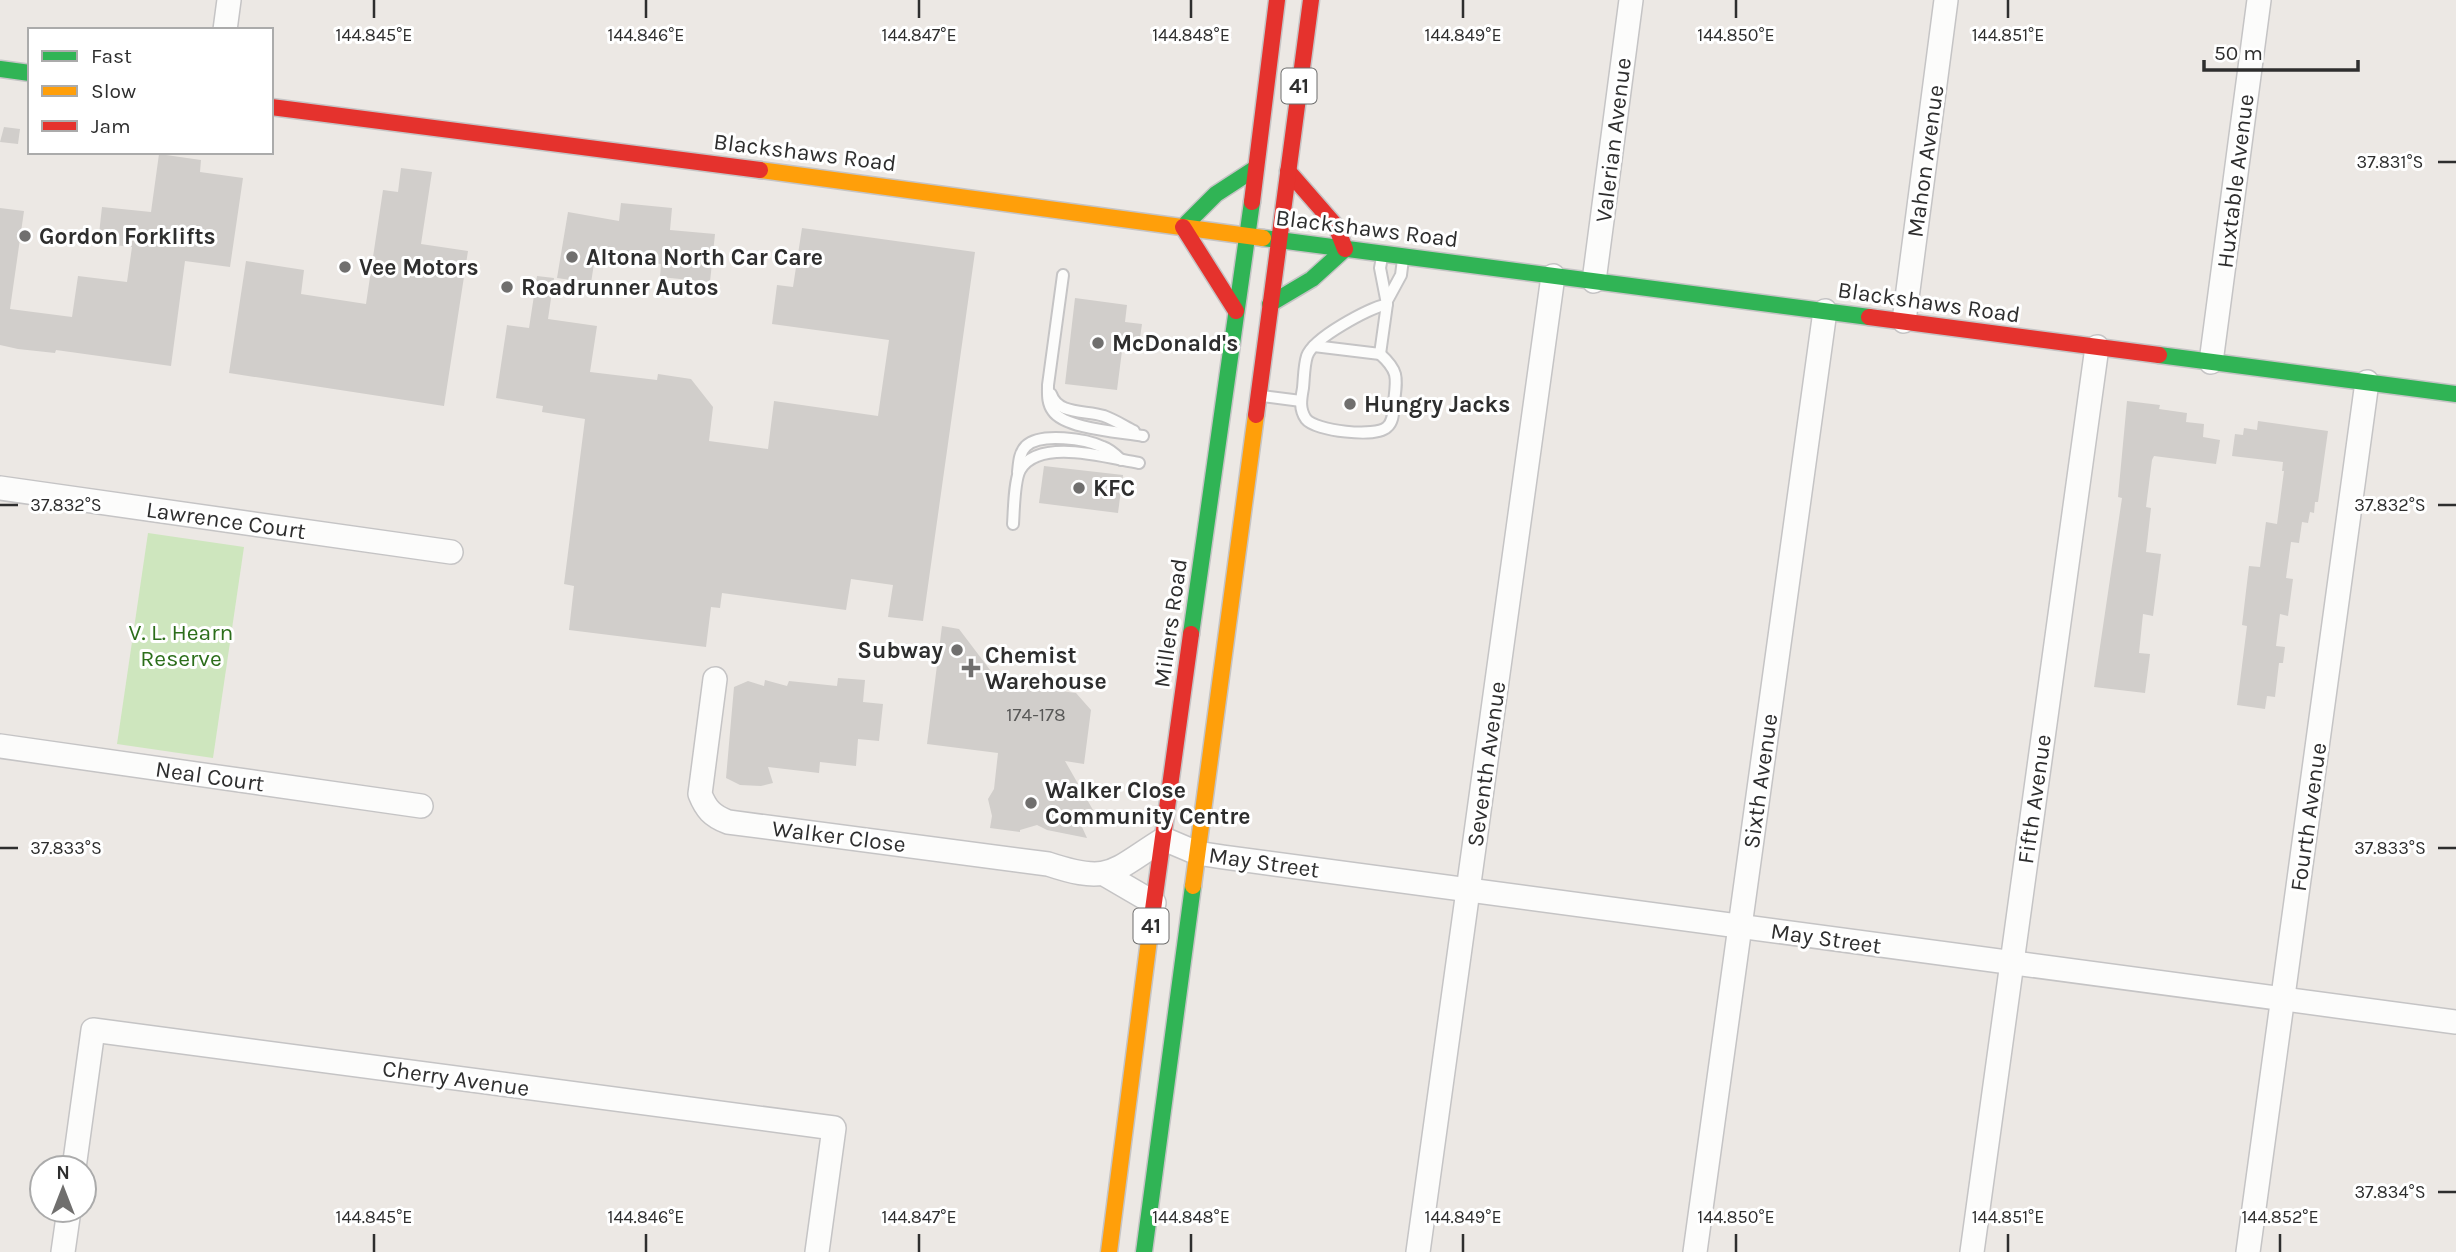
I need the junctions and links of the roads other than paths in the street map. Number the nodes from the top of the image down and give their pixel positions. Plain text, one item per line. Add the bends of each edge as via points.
1 (229, 0) edge
2 (1277, 0) edge
3 (1311, 0) edge
4 (1631, 0) edge
5 (1946, 0) edge
6 (2259, 0) edge
7 (225, 28) edge
8 (0, 69) edge
9 (28, 73) edge
10 (273, 107) edge
11 (1256, 168) junction
12 (1287, 171) junction
13 (1183, 227) junction
14 (1247, 236) junction
15 (1279, 240) junction
16 (1345, 249) junction
17 (1382, 254) junction
18 (1403, 256) junction
19 (1063, 275) dead end
20 (1553, 276) junction
21 (1594, 281) junction
22 (1270, 304) junction
23 (1387, 304) junction
24 (1236, 311) junction
25 (1825, 311) junction
26 (1903, 321) junction
27 (1314, 346) junction
28 (2097, 347) junction
29 (1380, 354) junction
30 (2211, 362) junction
31 (2367, 382) junction
32 (2456, 394) edge
33 (1259, 396) junction
34 (1301, 401) junction
35 (1143, 436) dead end
36 (1139, 463) dead end
37 (0, 488) edge
38 (1013, 524) dead end
39 (452, 552) dead end
40 (715, 679) dead end
41 (0, 746) edge
42 (421, 806) dead end
43 (1162, 851) junction
44 (1197, 853) junction
45 (1106, 875) junction
46 (1468, 891) junction
47 (1154, 903) junction
48 (1739, 927) junction
49 (2011, 963) junction
50 (2283, 999) junction
51 (2456, 1022) edge
52 (76, 1154) edge
53 (67, 1224) edge
54 (63, 1252) edge
55 (817, 1252) edge
56 (1109, 1252) edge
57 (1144, 1252) edge
58 (1418, 1252) edge
59 (1695, 1252) edge
60 (1972, 1252) edge
61 (2248, 1252) edge

1 - 7 street
2 - 11 main road, Millers Road / 41
3 - 12 main road, 41
4 - 21 street, Valerian Avenue
5 - 26 street, Mahon Avenue
6 - 30 street, Huxtable Avenue
8 - 9 main road
10 - 13 main road, Blackshaws Road
11 - 13 main road via 1214,194
11 - 14 main road, Millers Road / 41
12 - 15 main road, 41
12 - 16 main road via 1336,226
13 - 14 main road, Blackshaws Road
13 - 24 main road
14 - 15 main road, Blackshaws Road
14 - 24 main road, Millers Road / 41
15 - 16 main road, Blackshaws Road
15 - 22 main road, 41
16 - 17 main road, Blackshaws Road
16 - 22 main road via 1312,279
17 - 18 main road, Blackshaws Road
17 - 23 lane
18 - 20 main road, Blackshaws Road
18 - 23 lane via 1401,275
19 - 35 lane via 1047,400 1054,413 1066,421
20 - 21 main road, Blackshaws Road
20 - 46 street, Seventh Avenue
21 - 25 main road, Blackshaws Road
22 - 33 main road, 41
23 - 27 lane via 1356,316
23 - 29 lane
24 - 43 main road, Millers Road / 41
25 - 26 main road, Blackshaws Road
25 - 48 street, Sixth Avenue
26 - 28 main road, Blackshaws Road
27 - 29 lane
27 - 34 lane via 1307,355
28 - 30 main road, Blackshaws Road
28 - 49 street, Fifth Avenue
29 - 34 lane via 1395,370 1397,380 1392,421 1381,432 1311,424 1301,410
30 - 31 main road, Blackshaws Road
31 - 32 main road, Blackshaws Road
31 - 50 street, Fourth Avenue
33 - 34 lane
33 - 44 main road, 41
36 - 38 lane via 1047,452 1029,459 1018,472
37 - 39 street, Lawrence Court
40 - 45 street, Walker Close via 700,794 714,816
41 - 42 street, Neal Court
43 - 44 street, May Street
43 - 45 street
43 - 47 main road, Millers Road / 41
44 - 46 street, May Street
44 - 57 main road, 41
45 - 47 street, Walker Close
46 - 48 street, May Street
46 - 58 street, Seventh Avenue
47 - 56 main road, Millers Road / 41
48 - 49 street, May Street
48 - 59 street, Sixth Avenue
49 - 50 street, May Street
49 - 60 street, Fifth Avenue
50 - 51 street, May Street
50 - 61 street, Fourth Avenue
52 - 55 street, Cherry Avenue via 93,1030 834,1128
53 - 54 street

